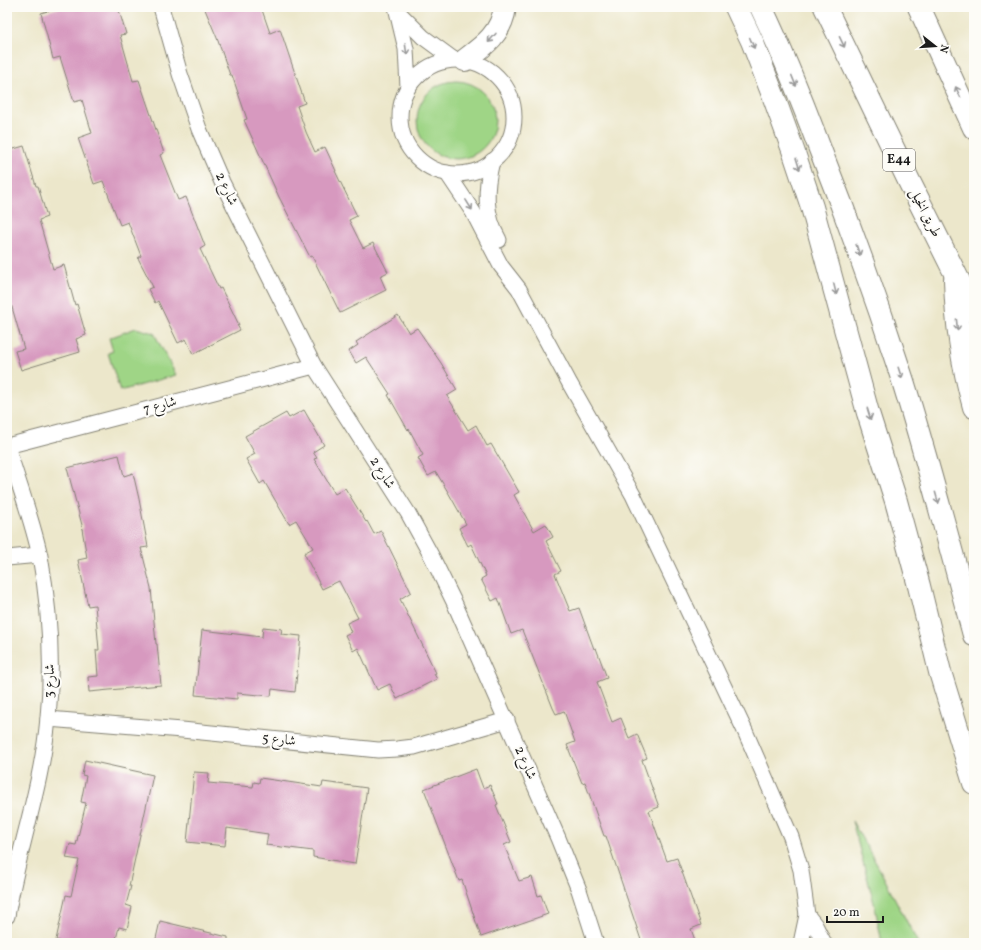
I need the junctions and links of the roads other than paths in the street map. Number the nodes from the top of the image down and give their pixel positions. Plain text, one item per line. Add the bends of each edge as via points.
1 (161, 7) edge
2 (505, 7) edge
3 (736, 7) edge
4 (761, 7) edge
5 (825, 7) edge
6 (919, 7) edge
7 (397, 9) edge
8 (459, 60) junction
9 (408, 87) junction
10 (974, 128) edge
11 (492, 161) junction
12 (447, 173) junction
13 (955, 272) junction
14 (519, 289) junction
15 (974, 311) edge
16 (314, 366) junction
17 (974, 407) edge
18 (7, 446) edge
19 (39, 555) junction
20 (7, 558) edge
21 (974, 635) edge
22 (48, 719) junction
23 (506, 720) junction
24 (974, 783) edge
25 (807, 915) junction
26 (7, 916) edge
27 (596, 943) edge
28 (801, 943) edge
29 (824, 943) edge

1 - 16 street, شارع 2 via 199,129 222,182
2 -> 8 highway via 496,33 489,41
3 -> 24 highway via 773,95 812,207 868,413 896,501 940,672
4 -> 21 highway via 792,76 875,297 905,389
5 -> 13 highway, طريق الخيل / E44
10 -> 6 highway
7 - 8 street via 423,37
7 -> 9 street via 406,49
8 - 9 street via 432,65 422,70
8 - 11 street via 477,63 488,69 505,86 511,98 514,122 511,133 501,153
9 - 12 street via 400,108 404,140 417,158 426,165
11 - 12 street via 485,167 471,172
11 - 14 street via 486,193 488,214 496,235 514,267
12 -> 14 street via 473,212 501,266
13 - 15 highway, طريق الخيل / E44
13 -> 17 highway, E44 via 959,343
14 - 25 street via 633,496 745,731 791,837 800,870
16 - 18 street, شارع 7
16 - 23 street, شارع 2 via 408,513 454,602
18 - 19 street, شارع 3
19 - 20 street
19 - 22 street, شارع 3 via 48,609 51,664
22 - 23 street, شارع 5 via 378,750 414,747
22 - 26 street, شارع 3 via 34,802
23 - 27 street, شارع 2 via 579,890
25 - 28 street
25 - 29 street

